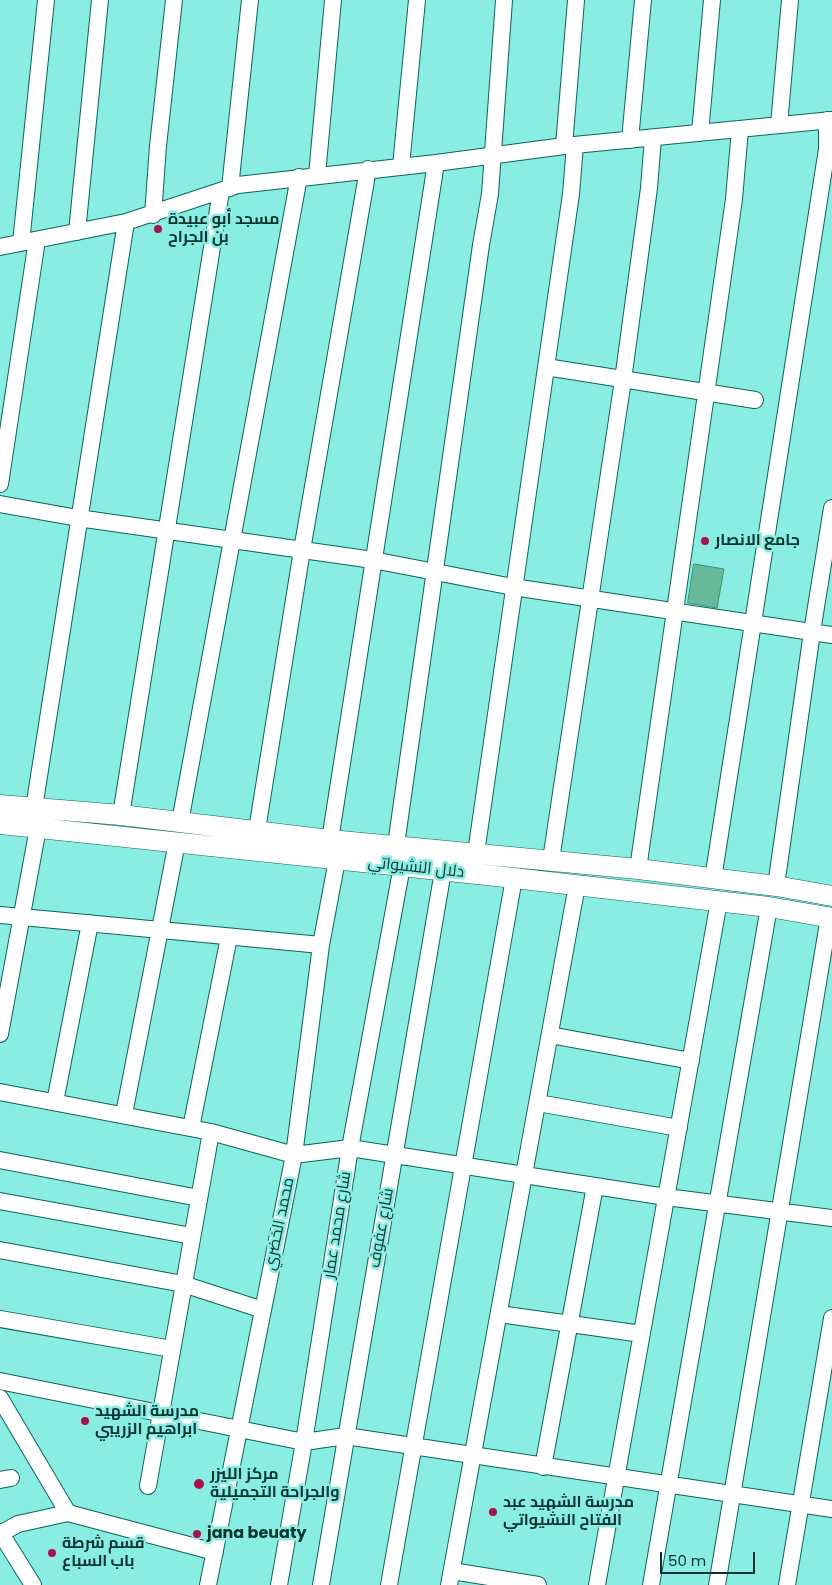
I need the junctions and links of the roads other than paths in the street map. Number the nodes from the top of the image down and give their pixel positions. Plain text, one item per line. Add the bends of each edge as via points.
1 (46, 0) edge
2 (100, 0) edge
3 (174, 0) edge
4 (250, 0) edge
5 (333, 0) edge
6 (417, 0) edge
7 (504, 0) edge
8 (576, 0) edge
9 (643, 0) edge
10 (712, 0) edge
11 (790, 0) edge
12 (830, 120) edge
13 (779, 125) junction
14 (740, 129) junction
15 (700, 133) junction
16 (653, 138) junction
17 (630, 140) junction
18 (570, 146) junction
19 (493, 156) junction
20 (436, 163) junction
21 (401, 166) junction
22 (368, 169) junction
23 (318, 175) junction
24 (299, 177) junction
25 (225, 190) junction
26 (153, 215) junction
27 (126, 222) junction
28 (77, 232) junction
29 (29, 242) junction
30 (0, 248) edge
31 (546, 368) junction
32 (623, 380) junction
33 (707, 392) junction
34 (755, 400) dead end
35 (0, 484) edge
36 (0, 504) edge
37 (832, 508) edge
38 (78, 518) junction
39 (166, 529) junction
40 (232, 540) junction
41 (302, 550) junction
42 (373, 560) junction
43 (435, 572) junction
44 (513, 587) junction
45 (591, 599) junction
46 (676, 613) junction
47 (752, 622) junction
48 (812, 632) junction
49 (832, 635) edge
50 (0, 805) edge
51 (34, 808) junction
52 (121, 815) junction
53 (180, 822) junction
54 (0, 824) edge
55 (38, 828) junction
56 (257, 830) junction
57 (177, 842) junction
58 (396, 845) junction
59 (335, 847) junction
60 (476, 853) junction
61 (551, 860) junction
62 (402, 866) junction
63 (638, 869) junction
64 (443, 871) junction
65 (514, 878) junction
66 (713, 879) junction
67 (578, 885) junction
68 (776, 886) junction
69 (832, 896) edge
70 (719, 901) junction
71 (770, 907) junction
72 (0, 915) edge
73 (22, 917) junction
74 (831, 917) edge
75 (90, 923) junction
76 (160, 930) junction
77 (229, 936) junction
78 (321, 946) junction
79 (4, 994) edge
80 (0, 1034) edge
81 (550, 1036) junction
82 (691, 1061) junction
83 (0, 1092) edge
84 (55, 1102) junction
85 (538, 1103) junction
86 (124, 1114) junction
87 (191, 1128) junction
88 (678, 1128) junction
89 (211, 1132) junction
90 (350, 1148) junction
91 (395, 1154) junction
92 (294, 1155) junction
93 (0, 1160) edge
94 (463, 1165) junction
95 (524, 1175) junction
96 (595, 1186) junction
97 (666, 1197) junction
98 (199, 1198) junction
99 (0, 1201) edge
100 (718, 1203) junction
101 (779, 1211) junction
102 (832, 1218) edge
103 (192, 1236) junction
104 (0, 1250) edge
105 (184, 1284) junction
106 (263, 1310) junction
107 (499, 1314) junction
108 (0, 1318) edge
109 (832, 1318) edge
110 (570, 1324) junction
111 (642, 1334) junction
112 (172, 1349) junction
113 (0, 1381) edge
114 (0, 1398) edge
115 (162, 1412) junction
116 (240, 1430) junction
117 (346, 1436) junction
118 (304, 1442) junction
119 (413, 1446) junction
120 (473, 1455) junction
121 (543, 1466) junction
122 (616, 1478) junction
123 (668, 1485) junction
124 (148, 1486) dead end
125 (732, 1494) junction
126 (800, 1504) junction
127 (832, 1509) edge
128 (68, 1513) junction
129 (0, 1534) edge
130 (215, 1552) junction
131 (451, 1578) edge
132 (528, 1584) edge
133 (34, 1585) edge
134 (208, 1585) edge
135 (279, 1585) edge
136 (321, 1585) edge
137 (389, 1585) edge
138 (597, 1585) edge
139 (651, 1585) edge
140 (716, 1585) edge
141 (787, 1585) edge

1 - 29 street
2 - 28 street
3 - 26 street
4 - 25 street
5 - 23 street
6 - 21 street
7 - 19 street
8 - 18 street
9 - 17 street
10 - 15 street
11 - 13 street
12 - 13 street
12 - 47 street
13 - 14 street
14 - 15 street
14 - 33 street via 734,199
15 - 16 street
16 - 17 street
16 - 32 street
17 - 18 street
18 - 19 street
18 - 31 street via 571,194
19 - 20 street
19 - 43 street
20 - 21 street
20 - 42 street, محمد الخضري
21 - 22 street
22 - 23 street
22 - 41 street
23 - 24 street
24 - 25 street via 238,185
24 - 40 street
25 - 26 street
25 - 39 street
26 - 27 street
27 - 28 street
27 - 38 street
28 - 29 street
29 - 30 street
29 - 35 street
31 - 32 street
31 - 44 street
32 - 33 street
32 - 45 street
33 - 34 street
33 - 46 street
36 - 38 street
37 - 48 street
38 - 39 street
38 - 51 street
39 - 40 street
39 - 52 street
40 - 41 street
40 - 53 street
41 - 42 street
41 - 56 street
42 - 43 street
42 - 59 street, محمد الخضري
43 - 44 street
43 - 58 street
44 - 45 street
44 - 60 street
45 - 46 street
45 - 61 street
46 - 47 street
46 - 63 street
47 - 48 street
47 - 66 street
48 - 49 street
48 - 68 street
50 - 51 main road, دلال النشيواتي
51 - 52 main road, دلال النشيواتي
52 - 53 main road, دلال النشيواتي
53 - 56 main road, دلال النشيواتي
54 - 55 main road, دلال النشيواتي
55 - 57 main road, دلال النشيواتي
55 - 73 street
56 - 59 main road, دلال النشيواتي
57 - 59 main road, دلال النشيواتي
57 - 76 street
58 - 59 main road, دلال النشيواتي
58 - 60 main road, دلال النشيواتي
59 - 62 main road, دلال النشيواتي
59 - 78 street, محمد الخضري
60 - 61 main road, دلال النشيواتي
61 - 63 main road, دلال النشيواتي
62 - 64 main road, دلال النشيواتي
62 - 90 street, شارع محمد عمار
63 - 66 main road, دلال النشيواتي
64 - 65 main road, دلال النشيواتي
64 - 91 street, شارع عفوف
65 - 67 main road, دلال النشيواتي
65 - 94 street
66 - 68 main road, دلال النشيواتي
67 - 70 main road, دلال النشيواتي
67 - 81 street
68 - 69 main road, دلال النشيواتي
70 - 71 main road, دلال النشيواتي
70 - 82 street
71 - 74 main road, دلال النشيواتي
71 - 100 street
72 - 73 street
73 - 75 street
73 - 79 street
74 - 101 street
75 - 76 street
75 - 84 street
76 - 77 street
76 - 86 street
77 - 78 street
77 - 87 street
78 - 92 street, محمد الخضري
79 - 80 street
81 - 82 street
81 - 85 street
82 - 88 street
83 - 84 street
84 - 86 street
85 - 88 street
85 - 95 street
86 - 87 street
87 - 89 street
88 - 97 street
89 - 92 street
89 - 98 street
90 - 91 street
90 - 92 street
90 - 118 street, شارع محمد عمار
91 - 94 street
91 - 117 street, شارع عفوف
92 - 106 street, محمد الخضري
93 - 98 street
94 - 95 street
94 - 119 street
95 - 96 street
95 - 107 street
96 - 97 street
96 - 110 street
97 - 100 street
97 - 111 street
98 - 103 street
99 - 103 street
100 - 101 street
100 - 123 street
101 - 102 street
101 - 125 street
103 - 105 street
104 - 105 street
105 - 106 street
105 - 112 street
106 - 116 street, محمد الخضري
107 - 110 street
107 - 120 street
108 - 112 street
109 - 126 street
110 - 111 street
110 - 121 street
111 - 122 street
112 - 115 street
113 - 115 street
114 - 128 street
115 - 116 street
115 - 124 street
116 - 118 street
116 - 130 street, محمد الخضري
117 - 118 street
117 - 119 street
117 - 136 street, شارع عفوف
118 - 135 street, شارع محمد عمار
119 - 120 street
119 - 137 street
120 - 121 street
120 - 131 street
121 - 122 street
122 - 123 street
122 - 138 street
123 - 125 street
123 - 139 street
125 - 126 street
125 - 140 street
126 - 127 street
126 - 141 street
128 - 129 street via 18,1524
128 - 130 street
129 - 133 street
130 - 134 street, محمد الخضري
131 - 132 street

